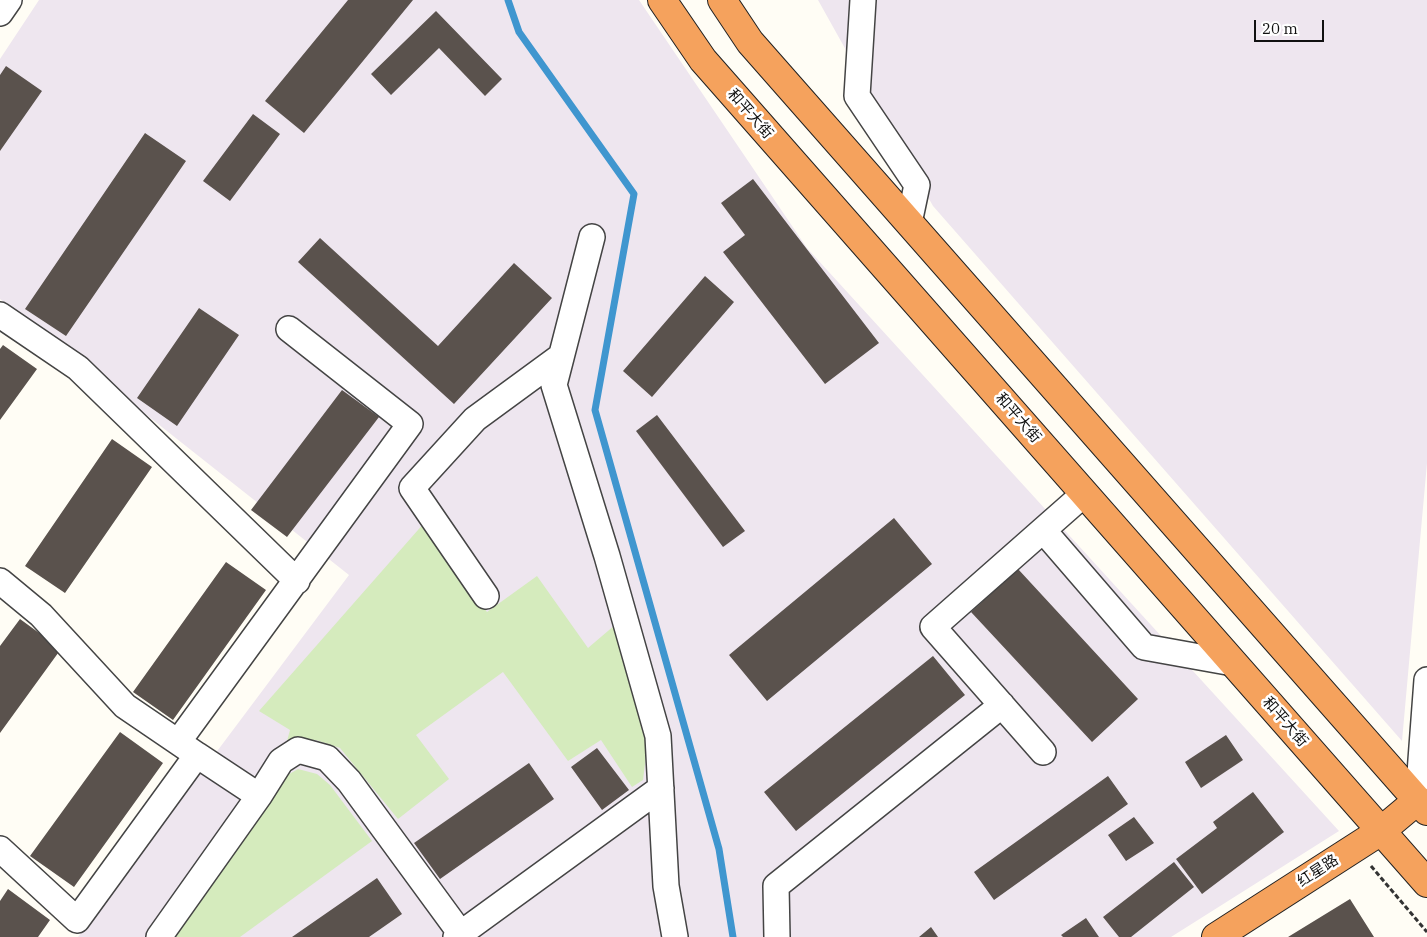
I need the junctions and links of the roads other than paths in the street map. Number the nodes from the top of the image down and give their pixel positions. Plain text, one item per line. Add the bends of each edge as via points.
1 (8, 0) edge
2 (662, 0) edge
3 (722, 0) edge
4 (863, 0) edge
5 (0, 13) edge
6 (910, 223) junction
7 (592, 237) dead end
8 (0, 315) edge
9 (289, 329) dead end
10 (561, 356) junction
11 (1084, 494) junction
12 (1043, 530) junction
13 (297, 581) junction
14 (0, 582) edge
15 (486, 596) dead end
16 (1233, 663) junction
17 (1427, 680) edge
18 (1002, 706) junction
19 (188, 749) junction
20 (1043, 752) dead end
21 (661, 788) junction
22 (259, 796) junction
23 (1422, 805) edge
24 (1380, 831) junction
25 (0, 849) edge
26 (1427, 883) edge
27 (458, 935) edge
28 (160, 937) edge
29 (676, 937) edge
30 (777, 937) edge
31 (1216, 937) edge

1 - 5 street
2 - 11 highway, 和平大街 via 703,60
3 - 6 highway via 750,42
4 - 6 street via 858,96 917,184
6 - 23 highway
7 - 10 street
8 - 13 street via 78,368
9 - 13 street via 410,424
10 - 15 street via 476,419 412,488
10 - 21 street via 554,385 658,736
11 - 12 street
11 - 16 highway, 和平大街
12 - 16 street via 1144,647
12 - 18 street via 933,627
13 - 19 street
14 - 19 street via 41,615 125,706
16 - 24 highway, 和平大街
17 - 23 street
18 - 20 street
18 - 30 street via 776,886
19 - 22 street
19 - 25 street via 77,920
21 - 27 street
21 - 29 street via 666,886
22 - 27 street via 281,762 298,750 327,758 349,781
22 - 28 street
23 - 24 highway, 红星路
24 - 26 highway, 和平大街
24 - 31 highway, 红星路

